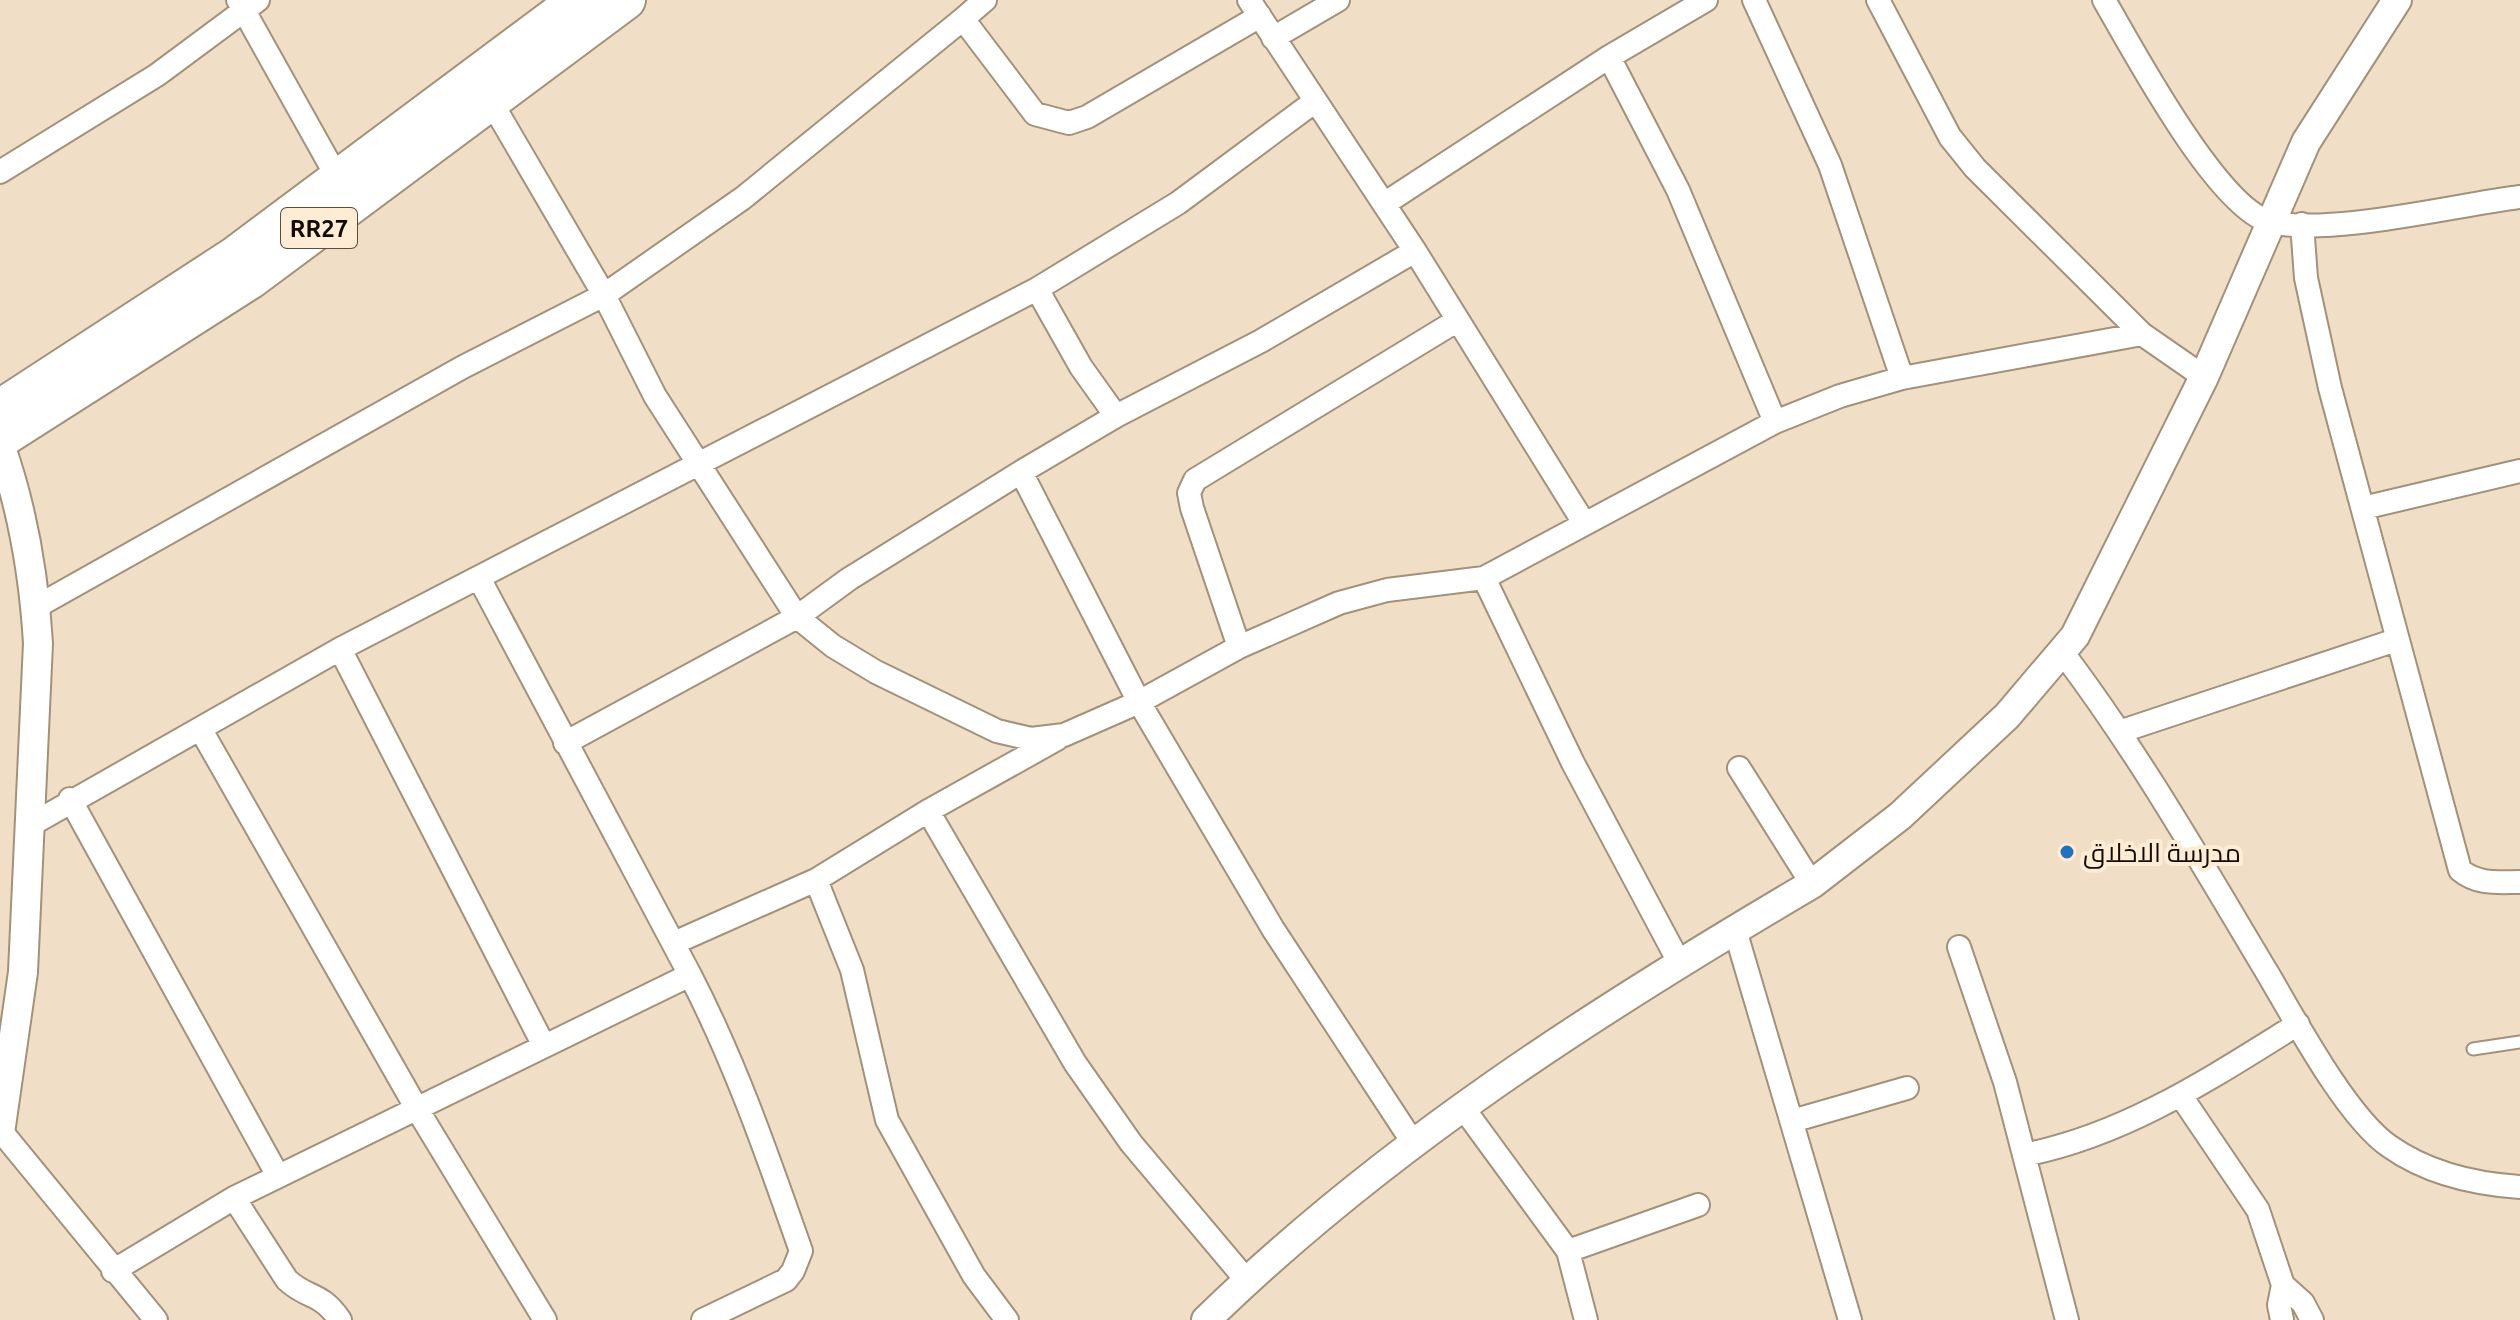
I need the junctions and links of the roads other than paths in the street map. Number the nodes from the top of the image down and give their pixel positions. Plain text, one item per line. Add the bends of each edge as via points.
1 (578, 0) edge
2 (626, 0) edge
3 (985, 0) edge
4 (1338, 0) edge
5 (1706, 0) edge
6 (1754, 0) edge
7 (1878, 0) edge
8 (2104, 0) edge
9 (2397, 0) edge
10 (247, 3) edge
11 (1254, 8) edge
12 (963, 19) junction
13 (1273, 38) junction
14 (1609, 57) junction
15 (483, 88) junction
16 (1314, 102) junction
17 (0, 172) edge
18 (337, 177) junction
19 (2520, 197) edge
20 (1384, 204) junction
21 (2269, 222) junction
22 (2302, 224) junction
23 (1415, 251) junction
24 (1037, 289) junction
25 (604, 295) junction
26 (1458, 320) junction
27 (2142, 334) junction
28 (2204, 377) junction
29 (1902, 378) junction
30 (0, 409) edge
31 (1116, 416) junction
32 (1775, 422) junction
33 (0, 442) edge
34 (698, 464) junction
35 (2520, 471) edge
36 (1021, 472) junction
37 (2363, 508) junction
38 (1584, 523) junction
39 (479, 578) junction
40 (1484, 578) junction
41 (36, 607) junction
42 (797, 617) junction
43 (2396, 640) junction
44 (1239, 647) junction
45 (340, 649) junction
46 (2063, 653) junction
47 (1139, 702) junction
48 (201, 730) junction
49 (2122, 731) junction
50 (1064, 735) junction
51 (565, 743) junction
52 (1739, 768) dead end
53 (70, 799) junction
54 (928, 811) junction
55 (27, 827) junction
56 (816, 880) junction
57 (2520, 882) edge
58 (1812, 884) junction
59 (1735, 930) junction
60 (674, 943) junction
61 (1959, 947) dead end
62 (1680, 964) junction
63 (690, 975) junction
64 (2298, 1024) junction
65 (2520, 1042) edge
66 (543, 1044) junction
67 (2473, 1049) dead end
68 (1907, 1088) dead end
69 (2181, 1096) junction
70 (417, 1109) junction
71 (1464, 1109) junction
72 (1792, 1121) junction
73 (0, 1132) edge
74 (1412, 1141) junction
75 (2024, 1155) junction
76 (278, 1176) junction
77 (2520, 1187) edge
78 (234, 1198) junction
79 (1698, 1205) dead end
80 (1568, 1251) junction
81 (113, 1271) junction
82 (1248, 1282) junction
83 (2283, 1285) junction
84 (1214, 1317) edge
85 (156, 1320) edge
86 (340, 1320) edge
87 (545, 1320) edge
88 (703, 1320) edge
89 (1007, 1320) edge
90 (1586, 1320) edge
91 (1850, 1320) edge
92 (2067, 1320) edge
93 (2282, 1320) edge
94 (2312, 1320) edge

1 - 15 highway, RR27
2 - 15 highway, RR27
3 - 12 street
4 - 13 street
5 - 14 street
6 - 29 street via 1830,165
7 - 27 street via 1950,137
8 - 21 street via 2165,105 2213,171 2238,201
9 - 21 street via 2306,142
10 - 17 street via 157,75
10 - 18 street
11 - 12 street via 1087,117 1069,123 1035,114
11 - 13 street
12 - 25 street via 743,198
13 - 16 street
14 - 20 street
14 - 32 street via 1678,190
15 - 18 highway, RR27
15 - 25 street
15 - 33 highway, RR27 via 251,279
16 - 20 street
16 - 24 street via 1178,203
18 - 30 highway, RR27 via 235,256
19 - 22 street
20 - 23 street
21 - 22 street
21 - 28 street
22 - 37 street via 2306,278
23 - 26 street
23 - 31 street via 1261,341
24 - 31 street
24 - 34 street
25 - 34 street via 655,396
25 - 41 street via 463,367
26 - 38 street
26 - 44 street via 1195,480 1189,493 1192,508
27 - 28 street
27 - 29 street
28 - 46 street via 2089,613
29 - 32 street
31 - 36 street
32 - 38 street
33 - 41 street
34 - 39 street
34 - 42 street
35 - 37 street
36 - 42 street
36 - 47 street
37 - 43 street
38 - 40 street
39 - 45 street
39 - 51 street
40 - 44 street via 1387,590 1339,603
40 - 62 street via 1573,763
41 - 55 street
42 - 50 street via 876,672 997,731 1031,739
42 - 51 street
43 - 49 street
43 - 57 street via 2460,870 2486,882
44 - 47 street
45 - 48 street
45 - 66 street
46 - 49 street
46 - 58 street via 2007,716 1900,816
47 - 50 street
47 - 74 street via 1273,929
48 - 53 street
48 - 70 street
49 - 64 street
50 - 54 street
51 - 60 street
52 - 58 street
53 - 55 street
53 - 76 street
54 - 56 street
54 - 82 street via 1075,1063 1131,1143
55 - 73 street via 19,1015
56 - 60 street
56 - 89 street via 852,970 887,1120 967,1263
58 - 59 street
59 - 62 street
59 - 72 street
60 - 63 street
61 - 75 street
62 - 71 street via 1530,1057
63 - 66 street
63 - 88 street via 751,1108 801,1251 786,1280
64 - 69 street
64 - 77 street via 2359,1117 2387,1145 2423,1166
65 - 67 lane
66 - 70 street
68 - 72 street
69 - 75 street via 2109,1130
69 - 83 street via 2258,1210
70 - 76 street
70 - 87 street
71 - 74 street
71 - 80 street
72 - 91 street
73 - 81 street
74 - 82 street
75 - 92 street
76 - 78 street
78 - 81 street
78 - 86 street via 287,1280 298,1290 322,1297
79 - 80 street
80 - 90 street
81 - 85 street
82 - 84 street
83 - 93 street
83 - 94 street

